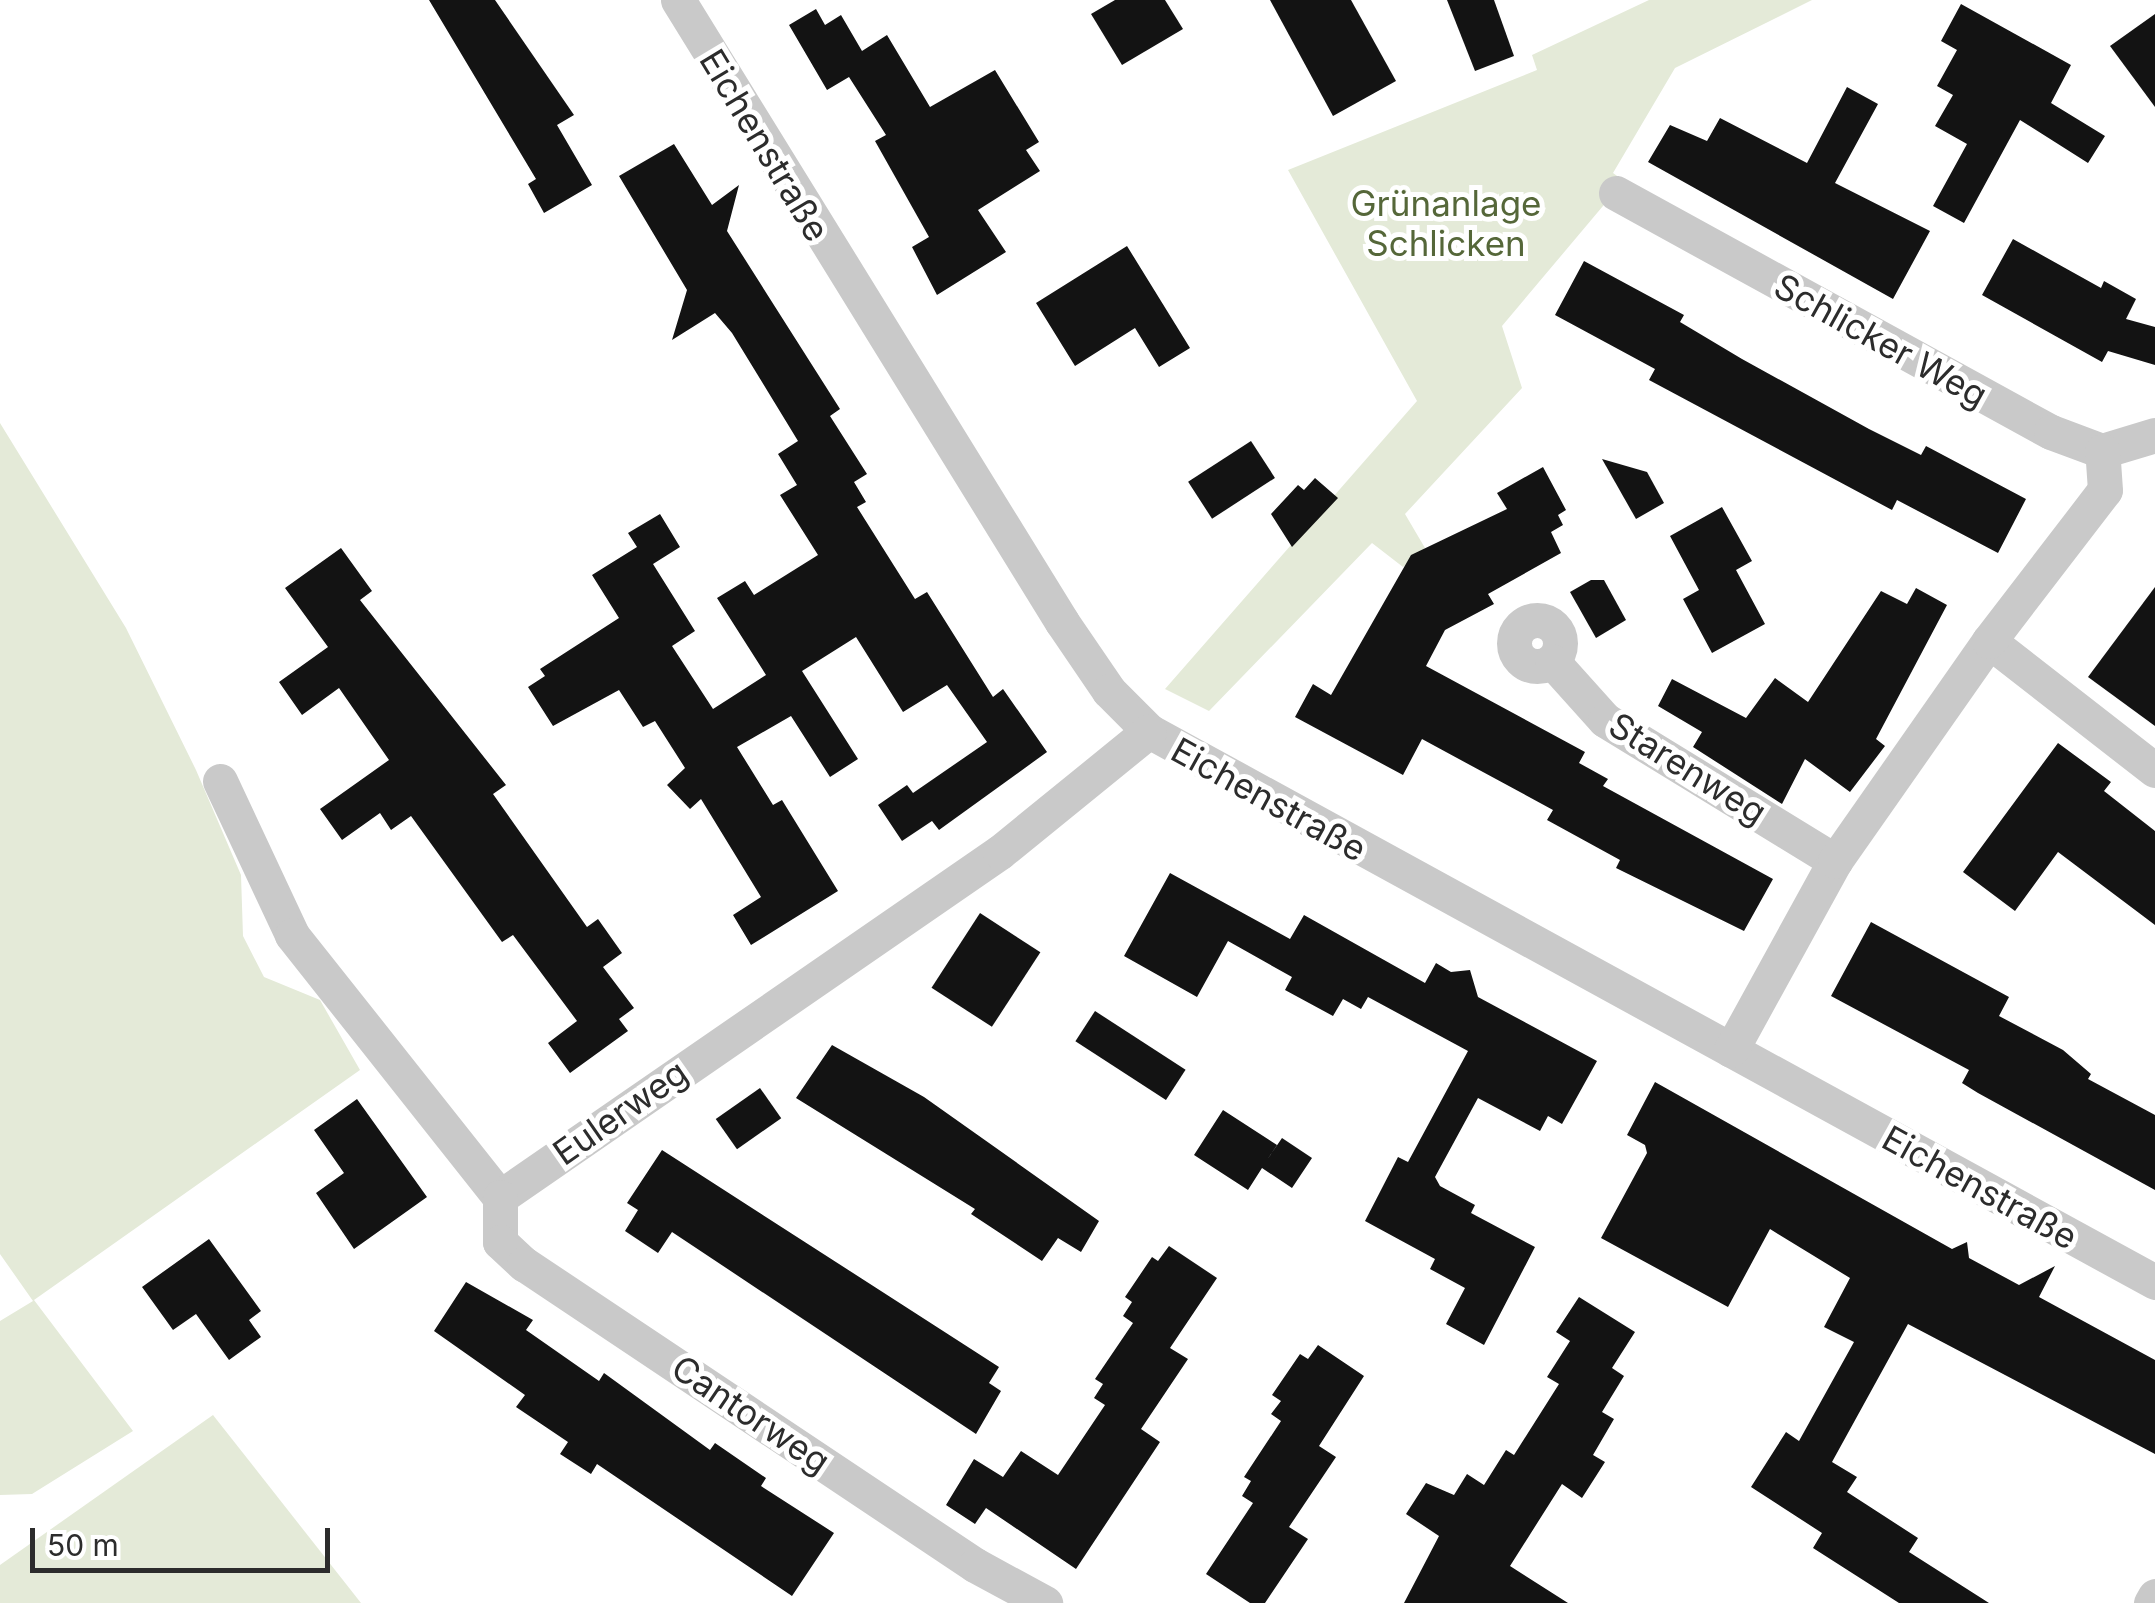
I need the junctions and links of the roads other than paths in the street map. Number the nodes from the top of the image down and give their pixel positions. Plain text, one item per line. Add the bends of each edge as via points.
1 (678, 0) edge
2 (1616, 193) dead end
3 (2155, 434) edge
4 (2102, 451) junction
5 (1989, 641) junction
6 (1552, 662) dead end
7 (1148, 732) junction
8 (2155, 770) edge
9 (220, 781) dead end
10 (1836, 861) junction
11 (1731, 1050) junction
12 (500, 1196) junction
13 (2155, 1282) edge
14 (2155, 1596) edge
15 (1045, 1603) edge
16 (2151, 1603) edge

1 - 7 street, Eichenstraße via 1062,622 1108,691
2 - 4 street, Schlicker Weg via 1907,358
3 - 4 street
4 - 5 street via 2106,490
5 - 8 street
5 - 10 street
6 - 10 street, Starenweg via 1605,720
7 - 11 street, Eichenstraße
7 - 12 street, Eulerweg via 1000,852
9 - 12 street via 292,935
10 - 11 street
11 - 13 street, Eichenstraße
12 - 15 street, Cantorweg via 500,1242 524,1264 974,1565
14 - 16 street

